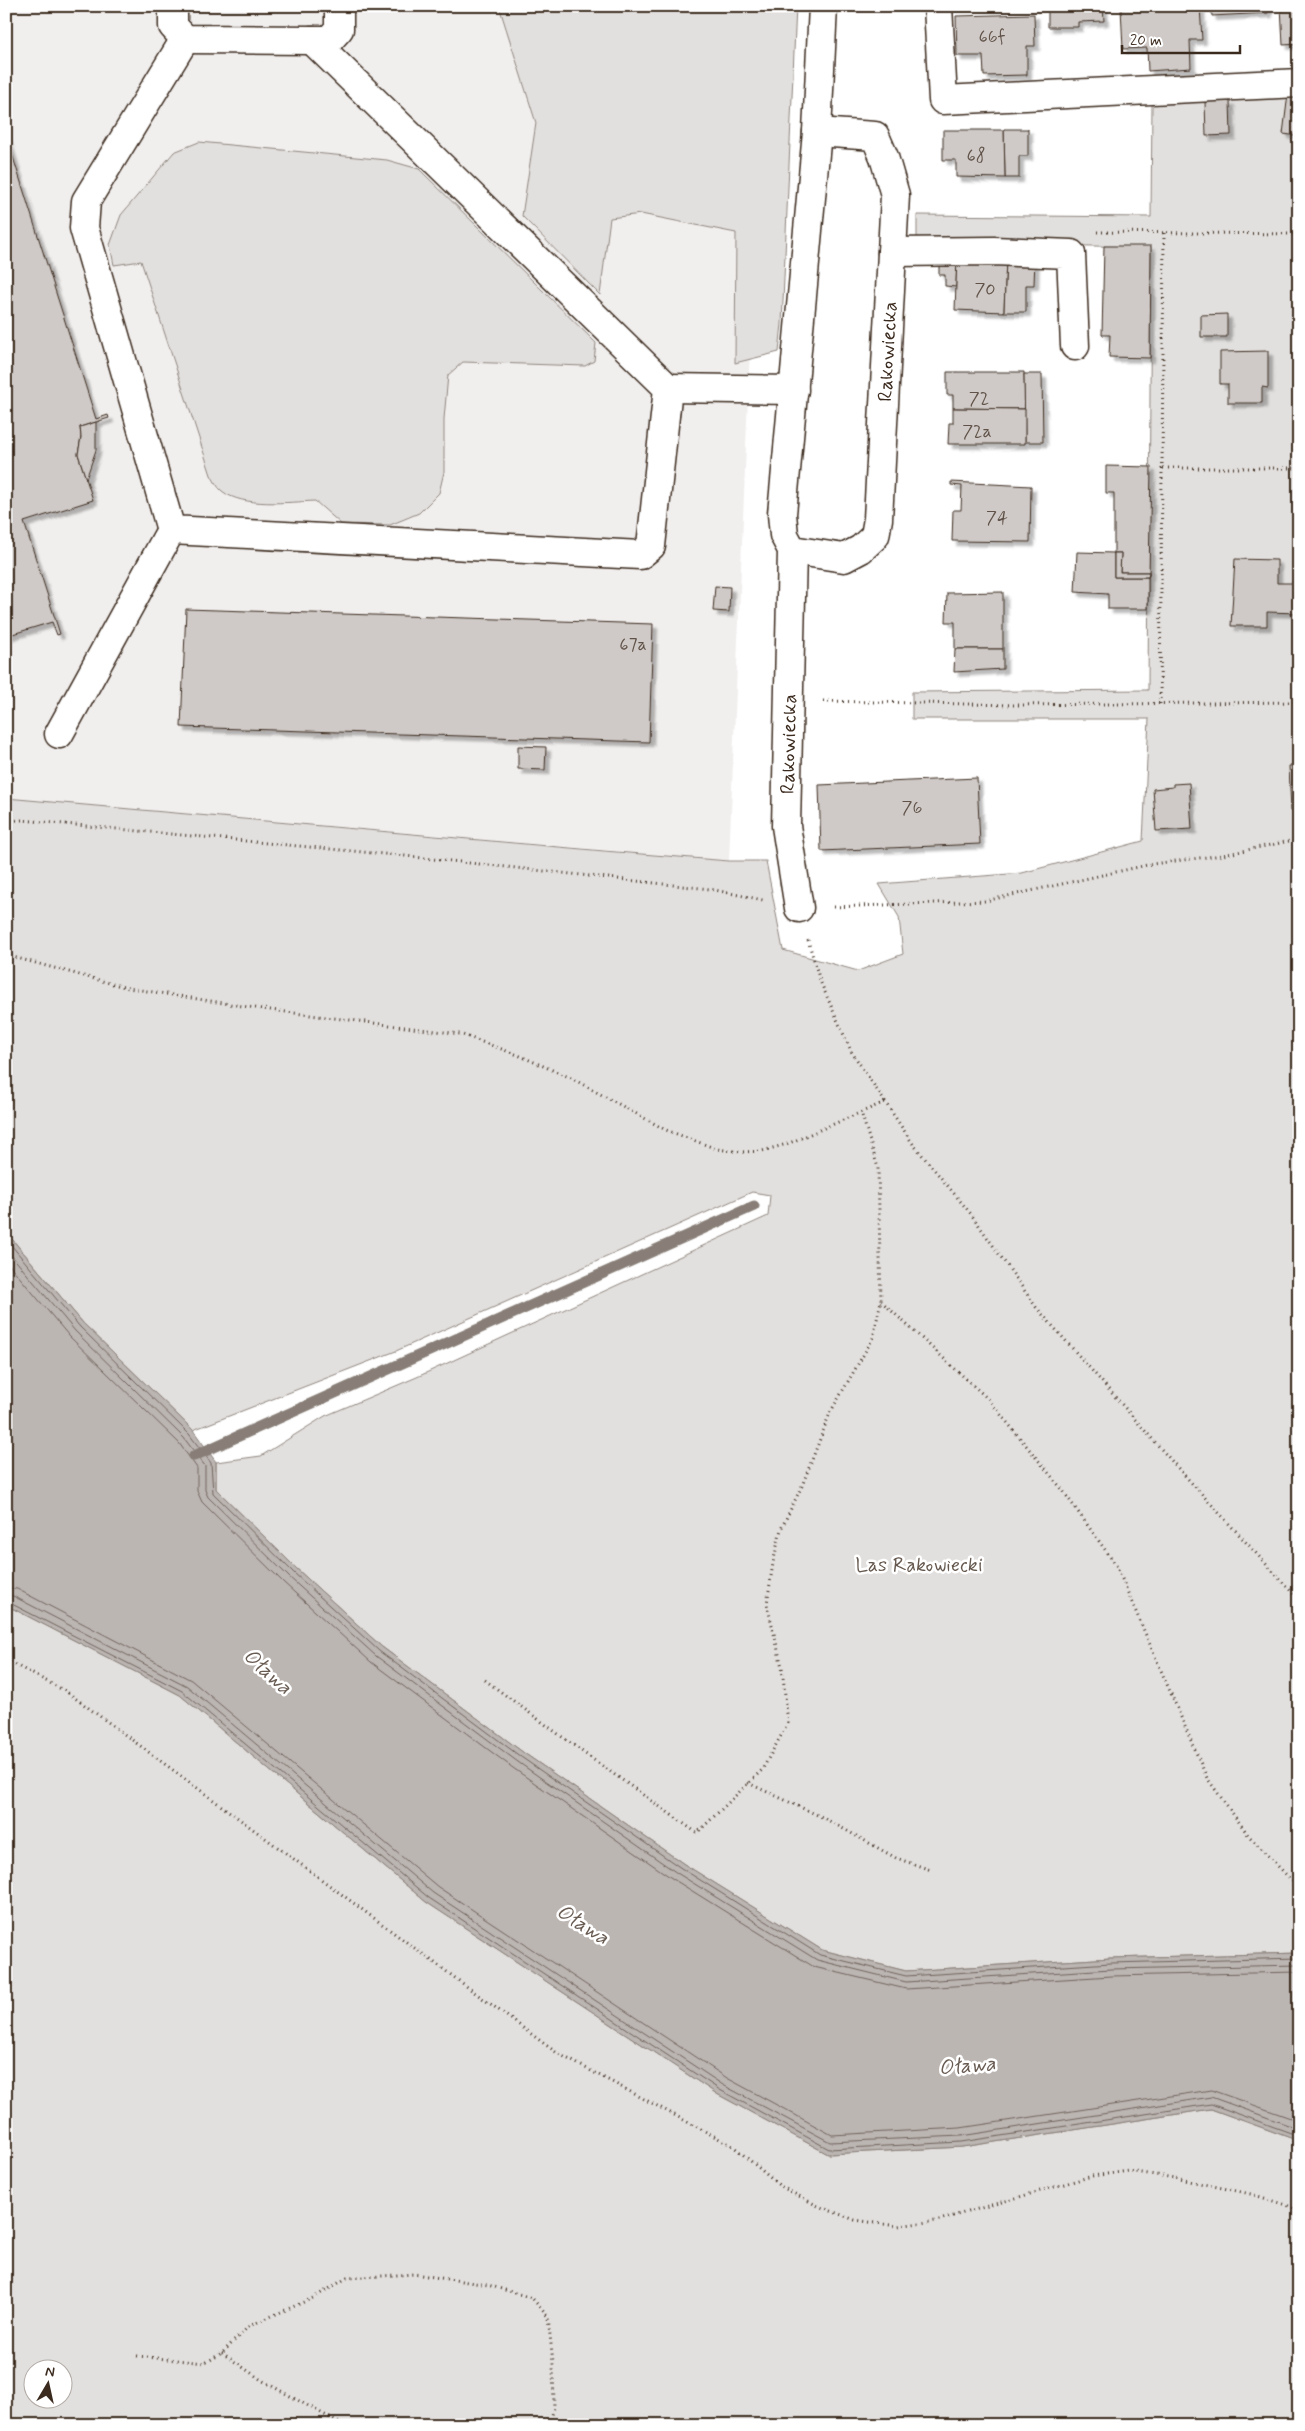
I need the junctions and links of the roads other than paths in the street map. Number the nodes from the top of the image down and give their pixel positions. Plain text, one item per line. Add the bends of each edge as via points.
1 (173, 6) edge
2 (339, 6) edge
3 (823, 6) edge
4 (938, 6) edge
5 (185, 39) junction
6 (312, 40) junction
7 (1299, 83) edge
8 (817, 132) junction
9 (892, 252) junction
10 (1075, 346) dead end
11 (668, 388) junction
12 (794, 390) junction
13 (171, 530) junction
14 (792, 550) junction
15 (59, 734) dead end
16 (799, 908) road end

1 - 5 street via 173,26
2 - 6 street via 339,29 329,40
3 - 8 street, Rakowiecka
4 - 7 street via 943,100
5 - 6 street
5 - 13 street via 86,201 84,228
6 - 11 street
8 - 9 street, Rakowiecka via 875,136 895,195
8 - 12 street, Rakowiecka
9 - 10 street via 1071,254
9 - 14 street, Rakowiecka via 875,536 844,558
11 - 12 street
11 - 13 street via 651,546 640,555
12 - 14 street, Rakowiecka via 782,514 784,534
13 - 15 street
14 - 16 street, Rakowiecka via 786,826

